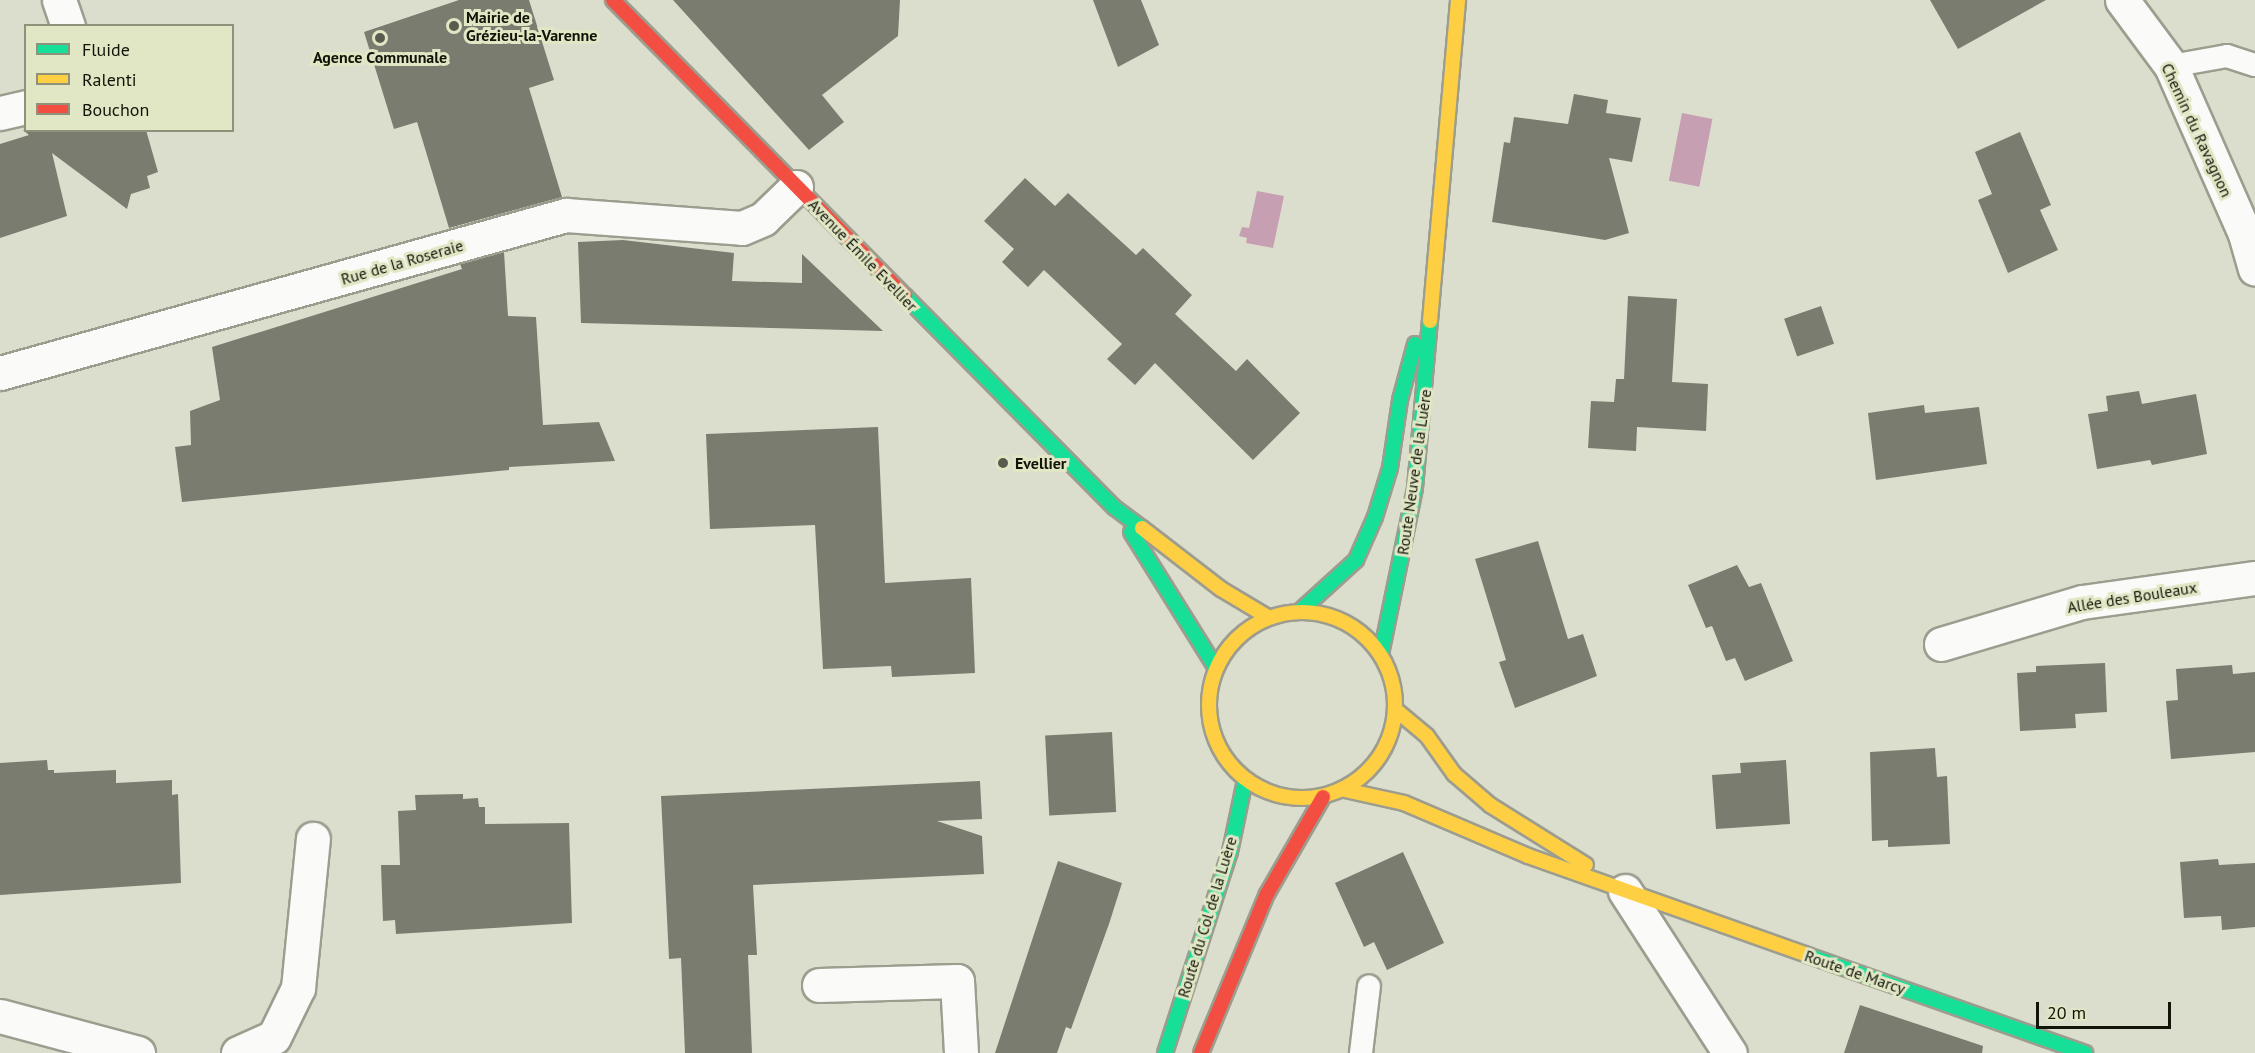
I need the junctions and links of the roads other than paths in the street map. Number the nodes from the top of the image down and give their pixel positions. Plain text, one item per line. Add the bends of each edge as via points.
1 (59, 0) edge
2 (613, 0) edge
3 (1458, 0) edge
4 (2122, 0) edge
5 (67, 24) edge
6 (2255, 65) edge
7 (2171, 66) junction
8 (24, 107) edge
9 (0, 113) edge
10 (796, 187) junction
11 (2255, 268) edge
12 (1430, 287) junction
13 (0, 373) edge
14 (1115, 508) junction
15 (2255, 578) edge
16 (1300, 611) junction
17 (1268, 617) junction
18 (1941, 644) dead end
19 (1381, 654) junction
20 (1216, 668) junction
21 (1396, 710) junction
22 (1245, 780) junction
23 (1345, 790) junction
24 (1323, 797) junction
25 (313, 839) dead end
26 (1625, 891) junction
27 (819, 985) dead end
28 (1369, 986) dead end
29 (0, 1016) edge
30 (138, 1053) edge
31 (238, 1053) edge
32 (961, 1053) edge
33 (1164, 1053) edge
34 (1201, 1053) edge
35 (1361, 1053) edge
36 (1730, 1053) edge
37 (2085, 1053) edge

1 - 5 street
2 - 10 main road, Avenue Émile Evellier
3 - 12 main road, Route Neuve de la Luère
4 - 7 street, Chemin du Ravagnon
6 - 7 lane via 2227,56
7 - 11 street, Chemin du Ravagnon via 2245,234
8 - 9 street
10 - 13 street, Rue de la Roseraie via 763,219 742,228 566,215
10 - 14 main road, Avenue Émile Evellier
12 - 16 main road, Route Neuve de la Luère via 1400,400 1390,468 1375,517 1356,560
12 - 19 main road, Route Neuve de la Luère via 1427,387 1416,488
14 - 17 main road, Avenue Émile Evellier via 1221,589
14 - 20 main road, Avenue Émile Evellier via 1170,589
15 - 18 street, Allée des Bouleaux via 2082,603
16 - 17 main road
16 - 19 main road via 1332,616 1359,631
17 - 20 main road via 1236,637
19 - 21 main road via 1393,681
20 - 22 main road via 1208,708 1218,748
21 - 23 main road via 1383,751 1371,770
21 - 26 main road, Route de Marcy via 1427,736 1454,774 1490,805 1540,833
22 - 24 main road via 1295,799
22 - 33 main road, Route du Col de la Luère via 1230,852
23 - 24 main road
23 - 26 main road, Route de Marcy via 1404,803
24 - 34 main road via 1267,894
25 - 31 street via 298,988 274,1037
26 - 36 street
26 - 37 main road, Route de Marcy
27 - 32 street via 957,981
28 - 35 lane
29 - 30 street

